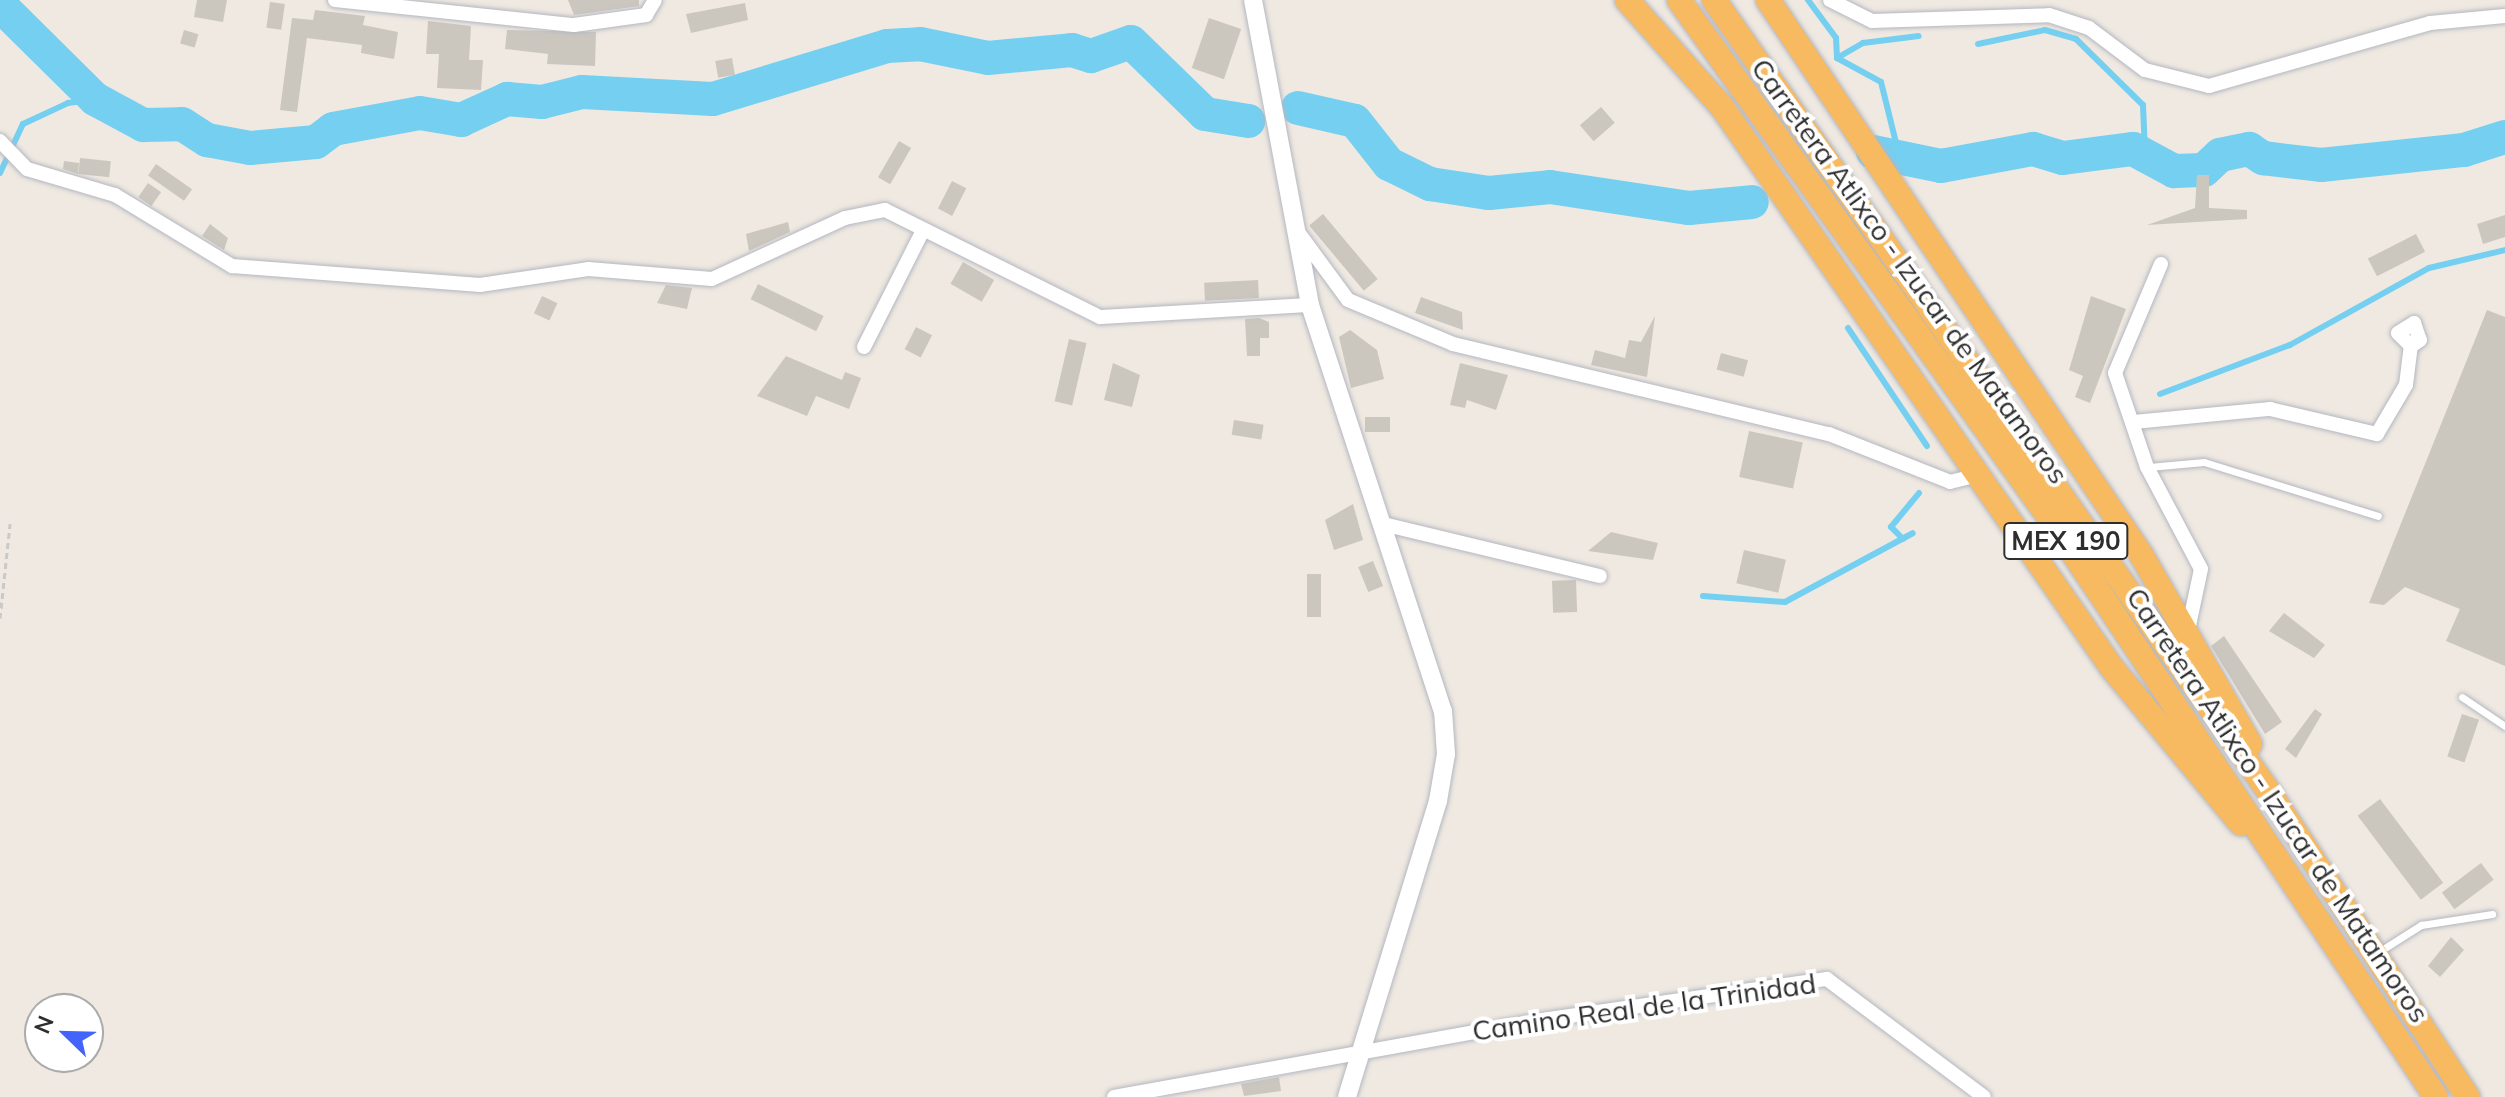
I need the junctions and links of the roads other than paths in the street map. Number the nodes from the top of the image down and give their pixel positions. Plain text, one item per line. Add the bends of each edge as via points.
1 (335, 0) edge
2 (655, 0) edge
3 (1253, 0) edge
4 (1627, 0) edge
5 (1679, 0) edge
6 (1714, 0) edge
7 (1768, 0) edge
8 (1830, 0) edge
9 (2505, 16) edge
10 (4, 146) edge
11 (1296, 228) junction
12 (923, 230) junction
13 (2161, 264) dead end
14 (1310, 305) junction
15 (2411, 346) dead end
16 (864, 347) dead end
17 (2134, 422) junction
18 (2147, 467) junction
19 (1982, 474) junction
20 (2378, 516) dead end
21 (1383, 524) junction
22 (1600, 576) dead end
23 (2188, 630) junction
24 (2462, 697) dead end
25 (2505, 726) edge
26 (2271, 795) junction
27 (2286, 868) junction
28 (2492, 914) dead end
29 (2374, 954) junction
30 (1363, 1051) junction
31 (1982, 1096) edge
32 (1114, 1097) edge
33 (1347, 1097) edge
34 (2436, 1097) edge
35 (2468, 1097) edge

1 - 2 street via 574,25 646,15
3 - 11 street
4 - 19 highway via 1653,24 1804,222
5 - 27 highway, Carretera Atlixco - Izucar de Matamoros / MEX 190 via 2053,523
6 - 26 highway, Carretera Atlixco - Izucar de Matamoros / MEX 190
7 - 23 highway
8 - 9 street via 1850,16 1872,21 2049,15 2089,28 2145,70 2209,86 2430,23
10 - 12 street via 27,169 115,195 232,266 465,284 588,269 712,279 845,218 885,210
11 - 14 street
11 - 19 street via 1348,300 1453,344 1829,434 1950,482
12 - 14 street via 1100,317
12 - 16 street
13 - 17 street via 2115,373
14 - 21 street
15 - 17 street via 2406,385 2377,434 2270,409
17 - 18 street
18 - 20 lane via 2204,462
18 - 23 street via 2201,569
19 - 27 highway via 2136,702
21 - 22 street
21 - 30 street via 1443,711 1446,754
23 - 26 highway
24 - 25 lane
26 - 29 highway, Carretera Atlixco - Izucar de Matamoros / MEX 190
27 - 34 highway, Carretera Atlixco - Izucar de Matamoros / MEX 190
28 - 29 lane via 2421,925
29 - 35 highway, Carretera Atlixco - Izucar de Matamoros / MEX 190
30 - 31 street, Camino Real de la Trinidad via 1827,979
30 - 32 street, Camino Real de la Trinidad
30 - 33 street

